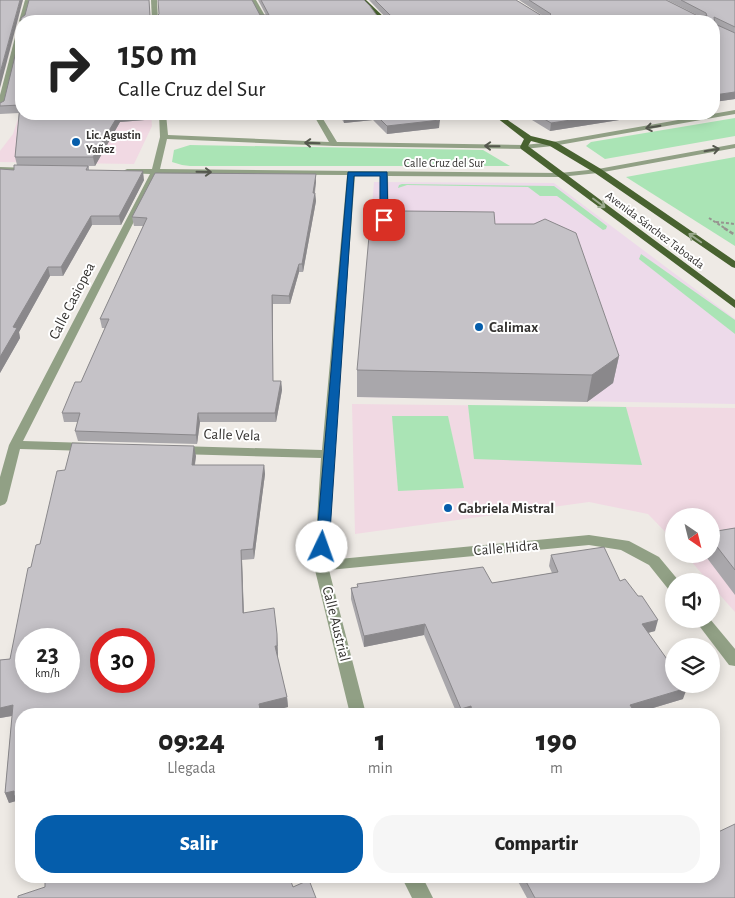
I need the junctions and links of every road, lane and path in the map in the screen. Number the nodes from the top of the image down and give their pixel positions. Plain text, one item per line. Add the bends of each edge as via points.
1 (28, 0) edge
2 (154, 0) edge
3 (253, 0) edge
4 (363, 0) edge
5 (24, 15) edge
6 (155, 15) edge
7 (262, 15) edge
8 (379, 15) edge
9 (15, 49) edge
10 (0, 108) edge
11 (735, 112) edge
12 (720, 115) edge
13 (163, 120) edge
14 (320, 120) edge
15 (503, 120) edge
16 (693, 120) edge
17 (164, 136) junction
18 (528, 138) junction
19 (334, 144) junction
20 (553, 144) junction
21 (735, 146) edge
22 (524, 147) junction
23 (0, 169) edge
24 (39, 170) edge
25 (116, 171) edge
26 (598, 171) junction
27 (155, 172) junction
28 (351, 174) junction
29 (384, 174) junction
30 (560, 175) junction
31 (707, 216) dead end
32 (735, 235) edge
33 (384, 245) edge
34 (735, 265) edge
35 (735, 305) edge
36 (15, 445) junction
37 (103, 447) edge
38 (162, 449) edge
39 (328, 454) junction
40 (0, 501) edge
41 (321, 566) junction
42 (665, 575) edge
43 (708, 628) edge
44 (735, 660) edge
45 (356, 708) edge
46 (415, 883) edge
47 (423, 898) edge

1 - 5 street
2 - 6 street
3 - 7 street
4 - 8 main road
9 - 10 street
11 - 12 street, Calle Cruz del Sur
13 - 17 street, Calle Casiopea
14 - 19 street
15 - 18 main road
16 -> 20 street, Calle Cruz del Sur
19 -> 17 street, Calle Cruz del Sur
17 - 27 street, Calle Casiopea
18 - 20 main road, Avenida Sánchez Taboada
18 - 22 main road
22 -> 19 street, Calle Cruz del Sur
20 - 22 street, Calle Cruz del Sur
20 - 26 main road, Avenida Sánchez Taboada
26 -> 21 street, Calle Cruz del Sur
22 - 30 main road, Avenida Sánchez Taboada
23 - 24 street
25 - 27 street, Calle Cruz del Sur
26 - 30 street, Calle Cruz del Sur
34 -> 26 main road, Avenida Sánchez Taboada
27 -> 28 street, Calle Cruz del Sur
27 - 36 street, Calle Casiopea
28 - 29 street, Calle Cruz del Sur
28 - 39 street, Calle Austrial
29 - 30 street, Calle Cruz del Sur
29 - 33 street
30 -> 35 main road, Avenida Sánchez Taboada
31 - 32 path
36 - 37 street
36 - 40 street, Calle Casiopea
38 - 39 street, Calle Vela
39 - 41 street, Calle Austrial
41 - 42 street, Calle Hidra via 589,540 624,545 654,561
41 - 45 street, Calle Austrial
43 - 44 street
46 - 47 street

